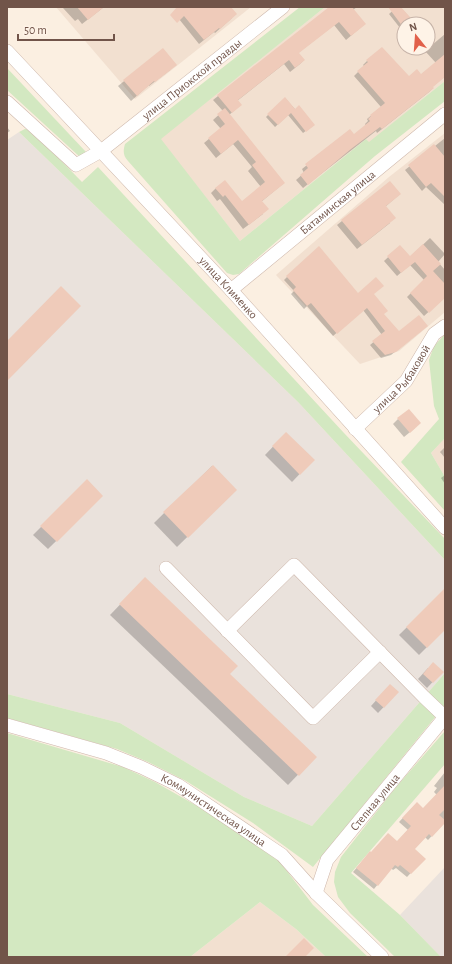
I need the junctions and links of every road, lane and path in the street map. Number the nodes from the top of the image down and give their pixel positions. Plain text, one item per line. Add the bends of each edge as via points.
1 (284, 7) edge
2 (7, 52) edge
3 (7, 102) edge
4 (445, 114) edge
5 (101, 151) junction
6 (231, 290) junction
7 (445, 326) edge
8 (355, 429) junction
9 (445, 528) edge
10 (166, 568) dead end
11 (227, 631) junction
12 (380, 652) junction
13 (445, 717) edge
14 (7, 725) edge
15 (316, 893) junction
16 (382, 957) edge

1 - 5 street, улица Приокской правды
2 - 5 street, улица Клименко
3 - 5 street, улица Приокской правды via 76,165
4 - 6 street, Батаминская улица
5 - 6 street, улица Клименко
6 - 8 street, улица Клименко
7 - 8 street, улица Рыбаковой via 434,334 406,381
8 - 9 street, улица Клименко
10 - 11 street
11 - 12 street via 294,565
11 - 12 street via 312,718
12 - 13 street
13 - 15 street, Степная улица via 327,860
14 - 15 street, Коммунистическая улица via 106,753 178,785 282,855
15 - 16 street, Коммунистическая улица

